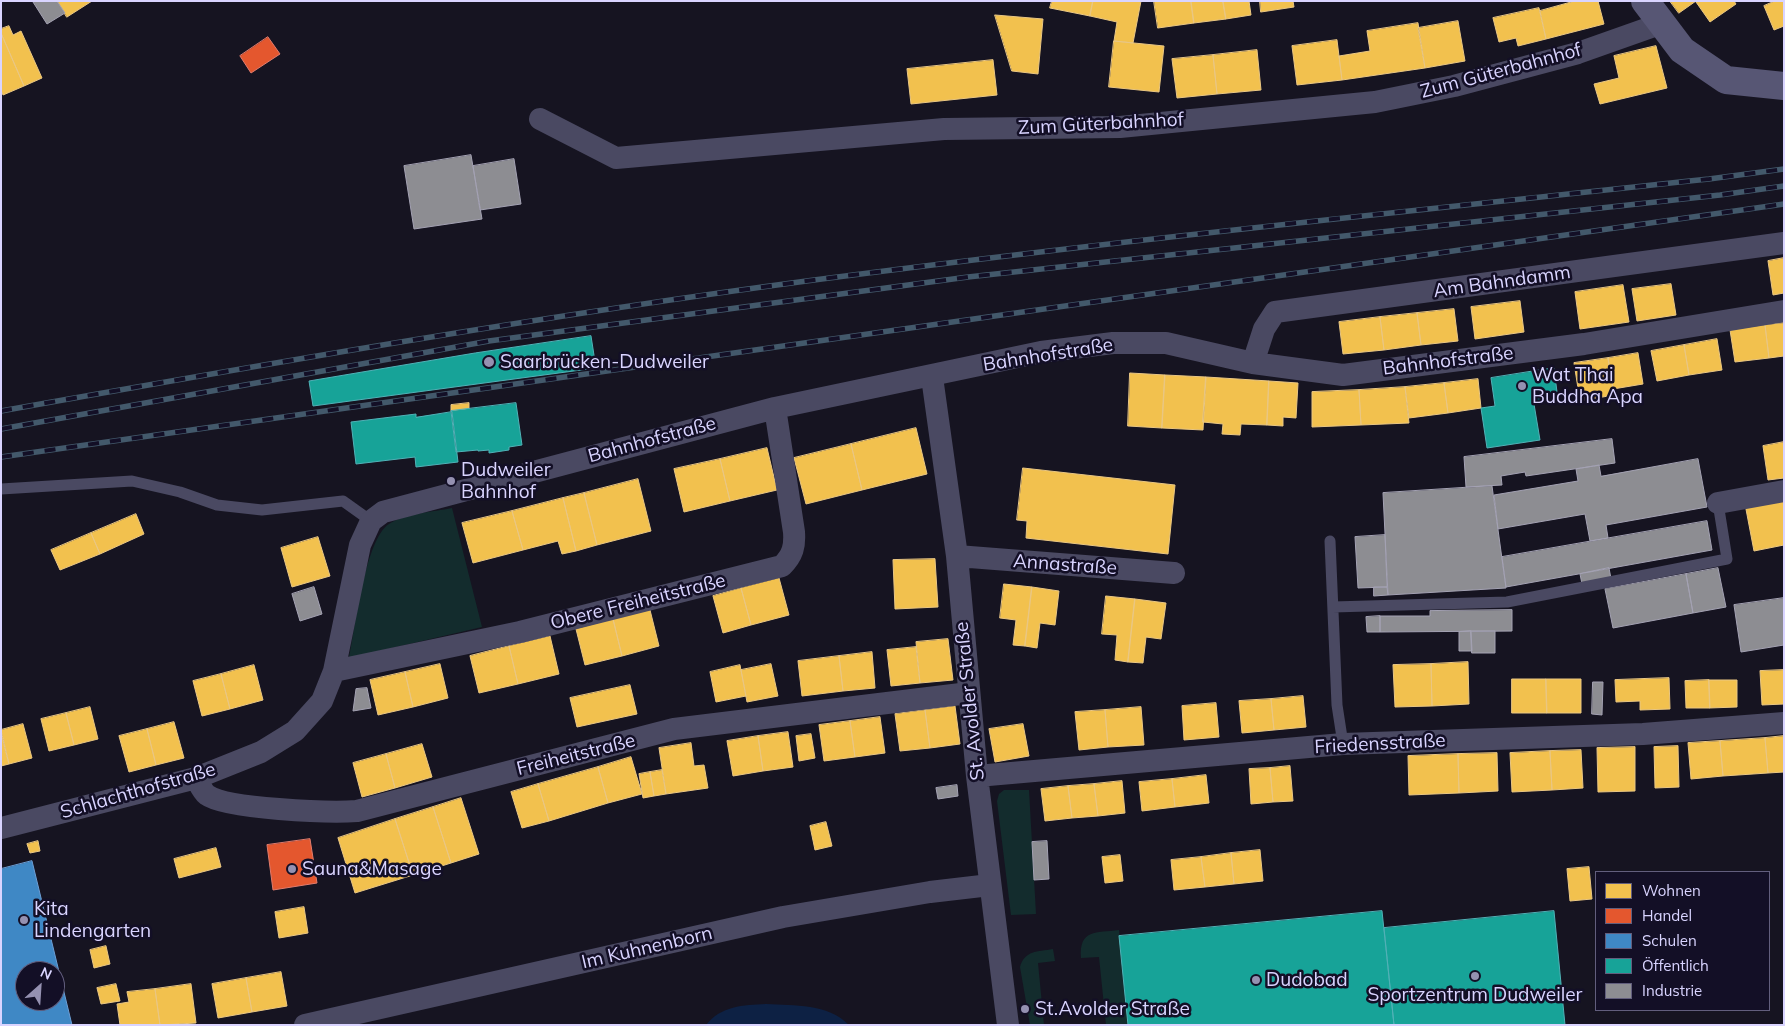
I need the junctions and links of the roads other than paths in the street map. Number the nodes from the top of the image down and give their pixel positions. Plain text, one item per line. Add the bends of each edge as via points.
1 (1645, 1) edge
2 (1660, 24) junction
3 (1784, 86) edge
4 (540, 119) dead end
5 (1784, 243) edge
6 (1784, 312) edge
7 (1253, 363) junction
8 (932, 377) junction
9 (775, 408) junction
10 (1, 489) edge
11 (1784, 491) edge
12 (1718, 503) joint
13 (377, 517) junction
14 (1330, 540) dead end
15 (956, 556) junction
16 (1174, 573) dead end
17 (1333, 607) junction
18 (334, 670) junction
19 (969, 693) junction
20 (1784, 723) edge
21 (1343, 744) junction
22 (977, 776) junction
23 (196, 778) junction
24 (1, 828) edge
25 (990, 885) junction
26 (306, 1025) edge
27 (1008, 1025) edge

1 - 2 street
2 - 3 street via 1682,50 1726,80
2 - 4 street, Zum Güterbahnhof via 1578,53 1454,86 1376,102 1120,127 944,129 616,158
5 - 7 street, Am Bahndamm via 1275,312 1264,329
6 - 7 street, Bahnhofstraße via 1584,344 1343,375
7 - 8 street, Bahnhofstraße via 1166,343 1113,343 1041,352
8 - 9 street, Bahnhofstraße
8 - 15 street, St. Avolder Straße
9 - 13 street, Bahnhofstraße
9 - 18 street, Obere Freiheitstraße via 795,546 782,566 529,630
10 - 13 lane via 132,481 217,505 262,510 343,500
11 - 12 street
12 - 17 lane via 1727,559 1507,602
13 - 18 street, Schlachthofstraße via 360,545
14 - 17 lane
15 - 16 street, Annastraße
15 - 19 street, St. Avolder Straße
17 - 21 lane
18 - 23 street, Schlachthofstraße via 322,701 295,731 261,752
19 - 22 street, St. Avolder Straße
19 - 23 street, Freiheitstraße via 674,729 357,811 328,813 225,802 206,794
20 - 21 street, Friedensstraße via 1643,734
21 - 22 street, Friedensstraße
22 - 25 street, St. Avolder Straße
23 - 24 street, Schlachthofstraße
25 - 26 street, Im Kuhnenborn via 784,917
25 - 27 street, St. Avolder Straße

